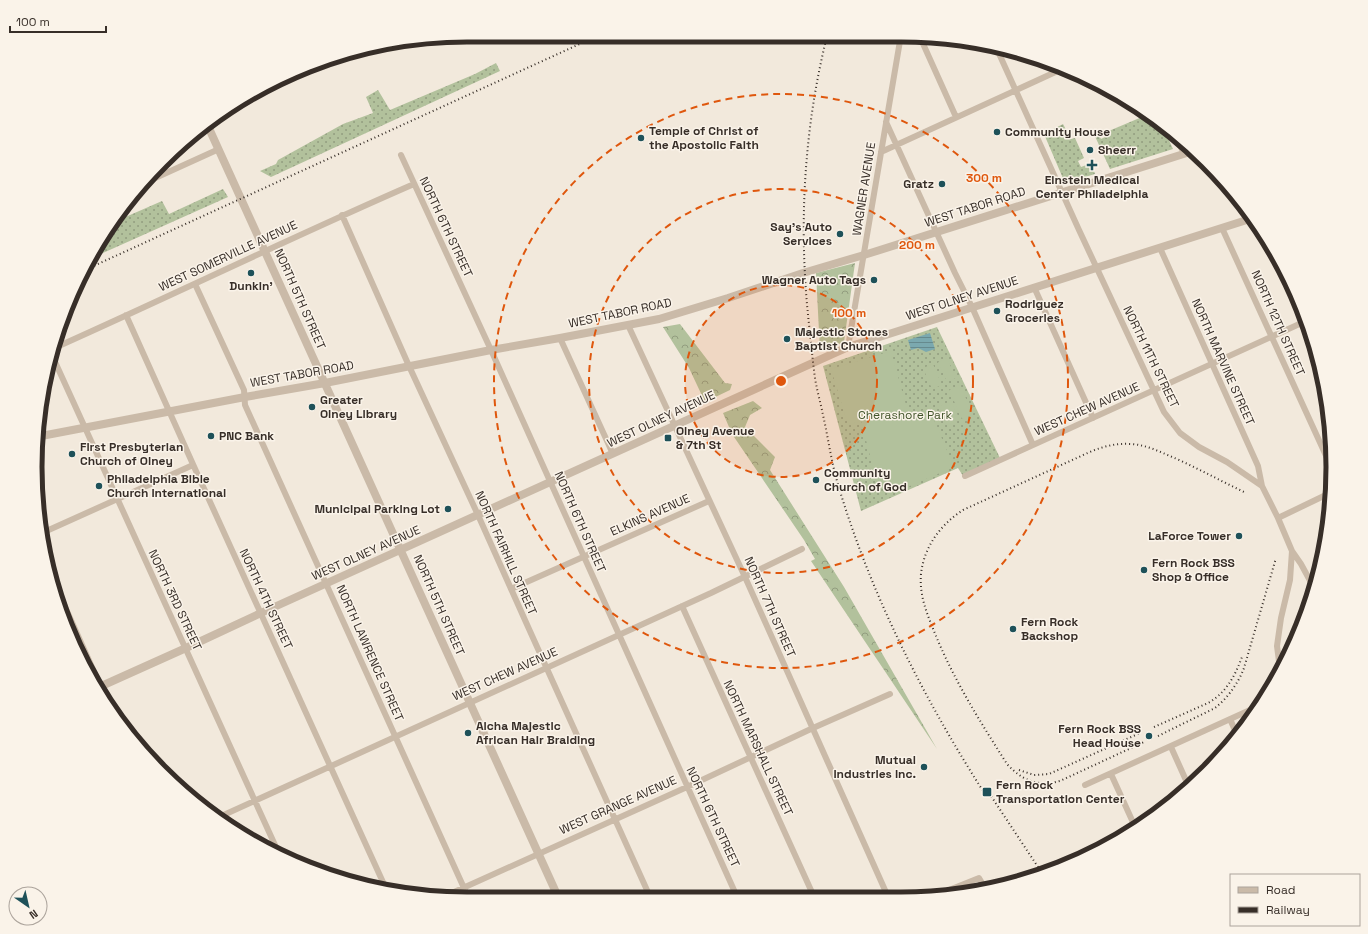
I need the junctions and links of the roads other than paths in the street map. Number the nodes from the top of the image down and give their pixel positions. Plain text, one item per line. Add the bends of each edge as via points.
1 (900, 42) edge
2 (923, 43) edge
3 (999, 53) edge
4 (1057, 71) edge
5 (1016, 90) junction
6 (956, 117) junction
7 (886, 122) junction
8 (209, 129) edge
9 (897, 144) junction
10 (1180, 146) edge
11 (219, 149) junction
12 (881, 152) junction
13 (1187, 153) edge
14 (401, 154) dead end
15 (1184, 154) junction
16 (155, 178) edge
17 (414, 184) junction
18 (1062, 192) junction
19 (342, 215) junction
20 (1246, 220) edge
21 (1222, 228) junction
22 (937, 232) junction
23 (1160, 248) junction
24 (265, 251) junction
25 (864, 255) junction
26 (1097, 268) junction
27 (195, 284) junction
28 (1034, 288) junction
29 (972, 307) junction
30 (126, 315) junction
31 (1301, 323) edge
32 (628, 325) junction
33 (1271, 336) junction
34 (560, 338) junction
35 (60, 345) edge
36 (848, 347) junction
37 (491, 350) junction
38 (55, 363) edge
39 (1212, 363) junction
40 (409, 366) junction
41 (325, 383) junction
42 (1153, 392) junction
43 (245, 397) junction
44 (170, 412) junction
45 (1093, 418) junction
46 (675, 426) junction
47 (84, 428) junction
48 (43, 436) edge
49 (1033, 445) junction
50 (613, 454) junction
51 (1326, 458) edge
52 (193, 465) junction
53 (965, 476) dead end
54 (550, 482) junction
55 (1262, 486) junction
56 (1325, 495) edge
57 (116, 499) junction
58 (709, 501) junction
59 (478, 515) junction
60 (1278, 518) junction
61 (47, 531) edge
62 (802, 549) dead end
63 (402, 550) junction
64 (1292, 551) junction
65 (583, 557) junction
66 (745, 577) junction
67 (1311, 581) edge
68 (326, 584) junction
69 (512, 589) junction
70 (682, 606) junction
71 (261, 613) junction
72 (72, 625) edge
73 (618, 635) junction
74 (78, 639) edge
75 (186, 648) junction
76 (1279, 661) edge
77 (546, 668) junction
78 (103, 685) edge
79 (890, 694) dead end
80 (470, 702) junction
81 (1249, 711) edge
82 (1230, 719) junction
83 (812, 728) junction
84 (1235, 730) edge
85 (395, 736) junction
86 (1171, 747) junction
87 (750, 757) junction
88 (330, 765) junction
89 (1111, 774) junction
90 (1187, 782) edge
91 (1085, 785) dead end
92 (687, 787) junction
93 (255, 800) junction
94 (224, 815) edge
95 (615, 818) junction
96 (1133, 823) edge
97 (276, 846) edge
98 (538, 853) junction
99 (384, 884) edge
100 (983, 884) edge
101 (464, 887) junction
102 (953, 888) edge
103 (454, 892) edge
104 (466, 892) edge
105 (556, 892) edge
106 (649, 892) edge
107 (735, 892) edge
108 (812, 892) edge
109 (886, 892) edge

1 - 7 street, WAGNER AVENUE
2 - 6 street
3 - 5 street, NORTH 11TH STREET
4 - 5 street
5 - 6 street
5 - 18 street, NORTH 11TH STREET
6 - 9 street
7 - 9 street
7 - 12 street, WAGNER AVENUE
8 - 11 street, NORTH 5TH STREET
9 - 12 street
9 - 22 street
10 - 15 street
11 - 16 street
11 - 24 street, NORTH 5TH STREET
12 - 25 street, WAGNER AVENUE
13 - 15 street, WEST TABOR ROAD
14 - 17 street, NORTH 6TH STREET
15 - 18 street, WEST TABOR ROAD
17 - 19 street, WEST SOMERVILLE AVENUE
17 - 37 street, NORTH 6TH STREET
18 - 22 street, WEST TABOR ROAD
18 - 26 street, NORTH 11TH STREET
19 - 24 street, WEST SOMERVILLE AVENUE
19 - 40 street, NORTH FAIRHILL STREET
20 - 21 street, WEST OLNEY AVENUE
21 - 23 street, WEST OLNEY AVENUE
21 - 33 street, NORTH 12TH STREET
22 - 25 street, WEST TABOR ROAD
22 - 29 street
23 - 26 street, WEST OLNEY AVENUE
23 - 39 street, NORTH MARVINE STREET
24 - 27 street, WEST SOMERVILLE AVENUE
24 - 41 street, NORTH 5TH STREET
25 - 32 street, WEST TABOR ROAD via 659,319
25 - 36 street, WAGNER AVENUE
26 - 28 street, WEST OLNEY AVENUE
26 - 42 street, NORTH 11TH STREET
27 - 30 street, WEST SOMERVILLE AVENUE
27 - 43 street, NORTH LAWRENCE STREET
28 - 29 street, WEST OLNEY AVENUE
28 - 45 street
29 - 36 street, WEST OLNEY AVENUE
29 - 49 street
30 - 35 street, WEST SOMERVILLE AVENUE
30 - 44 street, NORTH 4TH STREET
31 - 33 street, WEST CHEW AVENUE
32 - 34 street, WEST TABOR ROAD
32 - 46 street, NORTH 7TH STREET
33 - 39 street, WEST CHEW AVENUE
33 - 51 street, NORTH 12TH STREET
34 - 37 street, WEST TABOR ROAD
34 - 50 street
36 - 46 street, WEST OLNEY AVENUE
37 - 40 street, WEST TABOR ROAD
37 - 54 street, NORTH 6TH STREET
38 - 47 street, NORTH 3RD STREET
39 - 42 street, WEST CHEW AVENUE
39 - 55 street, NORTH MARVINE STREET via 1258,466
40 - 41 street, WEST TABOR ROAD
40 - 59 street, NORTH FAIRHILL STREET
41 - 43 street, WEST TABOR ROAD
41 - 63 street, NORTH 5TH STREET
42 - 45 street, WEST CHEW AVENUE
42 - 55 street, NORTH 11TH STREET via 1180,433
43 - 44 street, WEST TABOR ROAD
43 - 68 street, NORTH LAWRENCE STREET via 245,405
44 - 47 street, WEST TABOR ROAD
44 - 52 street, NORTH 4TH STREET
45 - 49 street, WEST CHEW AVENUE
46 - 50 street, WEST OLNEY AVENUE
46 - 58 street, NORTH 7TH STREET
47 - 48 street, WEST TABOR ROAD
47 - 57 street, NORTH 3RD STREET
49 - 53 street, WEST CHEW AVENUE
50 - 54 street, WEST OLNEY AVENUE
52 - 57 street
52 - 71 street, NORTH 4TH STREET
54 - 59 street, WEST OLNEY AVENUE
54 - 65 street, NORTH 6TH STREET
55 - 60 street, NORTH 11TH STREET
56 - 60 street
57 - 61 street
57 - 75 street, NORTH 3RD STREET
58 - 65 street, ELKINS AVENUE
58 - 66 street, NORTH 7TH STREET
59 - 63 street, WEST OLNEY AVENUE
59 - 69 street, NORTH FAIRHILL STREET
60 - 64 street, NORTH 11TH STREET
62 - 66 street, WEST CHEW AVENUE
63 - 68 street, WEST OLNEY AVENUE
63 - 80 street, NORTH 5TH STREET
64 - 67 street
64 - 76 street, NORTH 11TH STREET via 1290,580 1277,646
65 - 69 street, ELKINS AVENUE
65 - 73 street, NORTH 6TH STREET
66 - 70 street, WEST CHEW AVENUE
66 - 83 street, NORTH 7TH STREET
68 - 71 street, WEST OLNEY AVENUE
68 - 85 street, NORTH LAWRENCE STREET
69 - 77 street, NORTH FAIRHILL STREET
70 - 73 street, WEST CHEW AVENUE
70 - 87 street, NORTH MARSHALL STREET
71 - 75 street, WEST OLNEY AVENUE
71 - 88 street, NORTH 4TH STREET
72 - 74 street
73 - 77 street, WEST CHEW AVENUE
73 - 92 street, NORTH 6TH STREET
75 - 78 street, WEST OLNEY AVENUE
75 - 93 street, NORTH 3RD STREET
77 - 80 street, WEST CHEW AVENUE
77 - 95 street, NORTH FAIRHILL STREET
79 - 83 street, WEST GRANGE AVENUE
80 - 85 street, WEST CHEW AVENUE
80 - 98 street, NORTH 5TH STREET
81 - 82 street
82 - 84 street
82 - 86 street
83 - 87 street, WEST GRANGE AVENUE
83 - 109 street, NORTH 7TH STREET
85 - 88 street, WEST CHEW AVENUE
85 - 101 street, NORTH LAWRENCE STREET
86 - 89 street
86 - 90 street
87 - 92 street, WEST GRANGE AVENUE
87 - 108 street, NORTH MARSHALL STREET
88 - 93 street, WEST CHEW AVENUE
88 - 99 street, NORTH 4TH STREET
89 - 91 street
89 - 96 street
92 - 95 street, WEST GRANGE AVENUE
92 - 107 street, NORTH 6TH STREET
93 - 94 street, WEST CHEW AVENUE
93 - 97 street, NORTH 3RD STREET
95 - 98 street, WEST GRANGE AVENUE
95 - 106 street, NORTH FAIRHILL STREET
98 - 101 street, WEST GRANGE AVENUE
98 - 105 street, NORTH 5TH STREET
100 - 102 street via 979,878
101 - 103 street, WEST GRANGE AVENUE
101 - 104 street, NORTH LAWRENCE STREET

